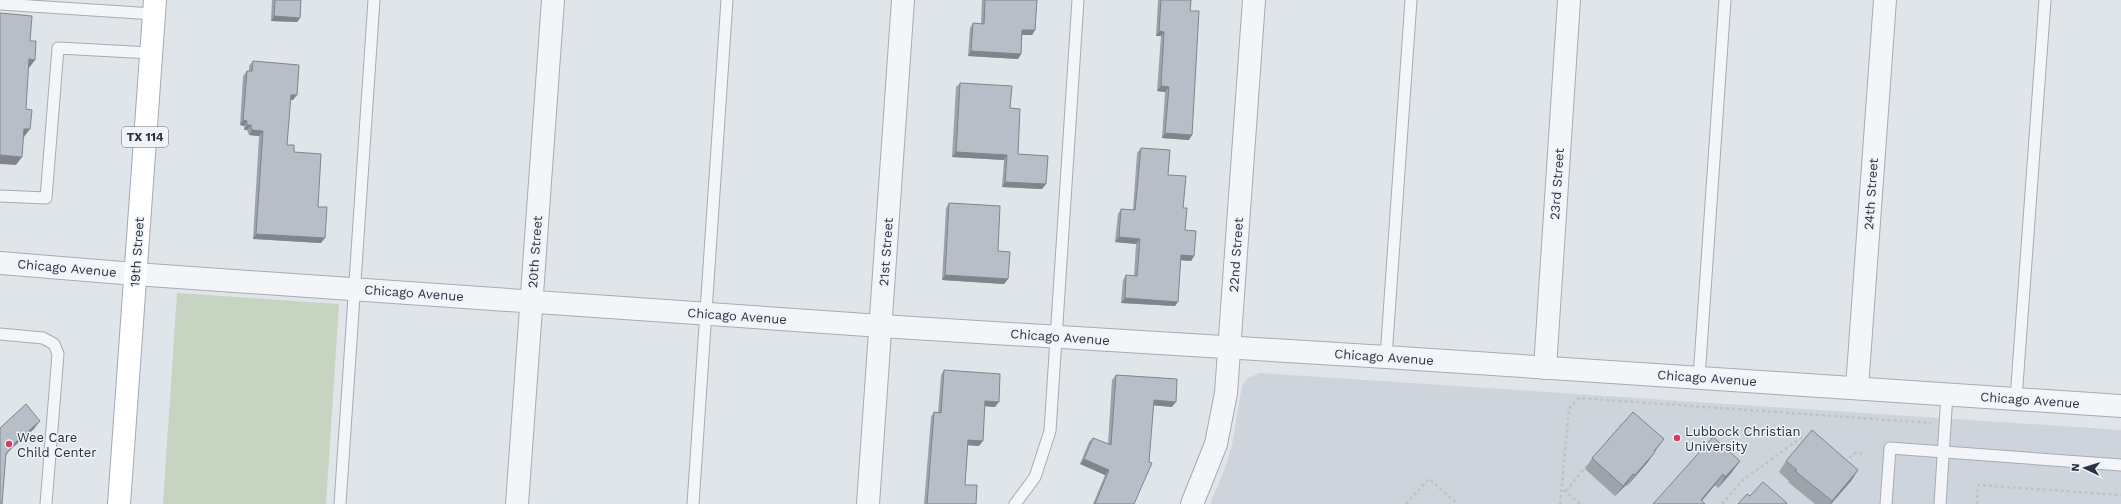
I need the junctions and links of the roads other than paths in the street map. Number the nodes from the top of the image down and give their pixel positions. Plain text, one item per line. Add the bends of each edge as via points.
1 (374, 0) edge
2 (552, 0) edge
3 (727, 0) edge
4 (903, 0) edge
5 (1078, 0) edge
6 (1254, 0) edge
7 (1410, 0) edge
8 (1569, 0) edge
9 (1725, 0) edge
10 (1885, 0) edge
11 (2045, 0) edge
12 (0, 4) edge
13 (154, 7) edge
14 (151, 53) junction
15 (0, 196) edge
16 (0, 263) edge
17 (135, 274) junction
18 (354, 288) junction
19 (531, 302) junction
20 (706, 314) junction
21 (881, 326) junction
22 (0, 334) edge
23 (1056, 337) junction
24 (1230, 348) junction
25 (1386, 357) junction
26 (1545, 368) junction
27 (1699, 378) junction
28 (1857, 388) junction
29 (1947, 394) junction
30 (2016, 399) junction
31 (2121, 406) edge
32 (1943, 452) junction
33 (2121, 464) edge
34 (46, 504) edge
35 (119, 504) edge
36 (340, 504) edge
37 (517, 504) edge
38 (693, 504) edge
39 (868, 504) edge
40 (1014, 504) edge
41 (1192, 504) edge
42 (1886, 504) edge
43 (1940, 504) edge

1 - 18 lane
2 - 19 street, 20th Street
3 - 20 lane
4 - 21 street, 21st Street
5 - 23 lane
6 - 24 street, 22nd Street
7 - 25 lane
8 - 26 street, 23rd Street
9 - 27 lane
10 - 28 street, 24th Street
11 - 30 lane
12 - 13 lane
13 - 14 main road, 19th Street / TX 114
14 - 15 lane via 58,48 46,198
14 - 17 main road, 19th Street / TX 114
16 - 17 street, Chicago Avenue
17 - 18 street, Chicago Avenue
17 - 35 main road, 19th Street / TX 114
18 - 19 street, Chicago Avenue
18 - 36 lane
19 - 20 street, Chicago Avenue
19 - 37 street, 20th Street
20 - 21 street, Chicago Avenue
20 - 38 lane
21 - 23 street, Chicago Avenue
21 - 39 street, 21st Street
22 - 34 lane via 43,338 54,344 58,354
23 - 24 street, Chicago Avenue
23 - 40 lane via 1050,431 1035,477
24 - 25 street, Chicago Avenue
24 - 41 street, 22nd Street via 1222,419 1216,444
25 - 26 street, Chicago Avenue
26 - 27 street, Chicago Avenue
27 - 28 street, Chicago Avenue
28 - 29 street, Chicago Avenue
29 - 30 street, Chicago Avenue
29 - 32 lane
30 - 31 street, Chicago Avenue
32 - 33 lane
32 - 42 lane via 1890,448
32 - 43 lane

